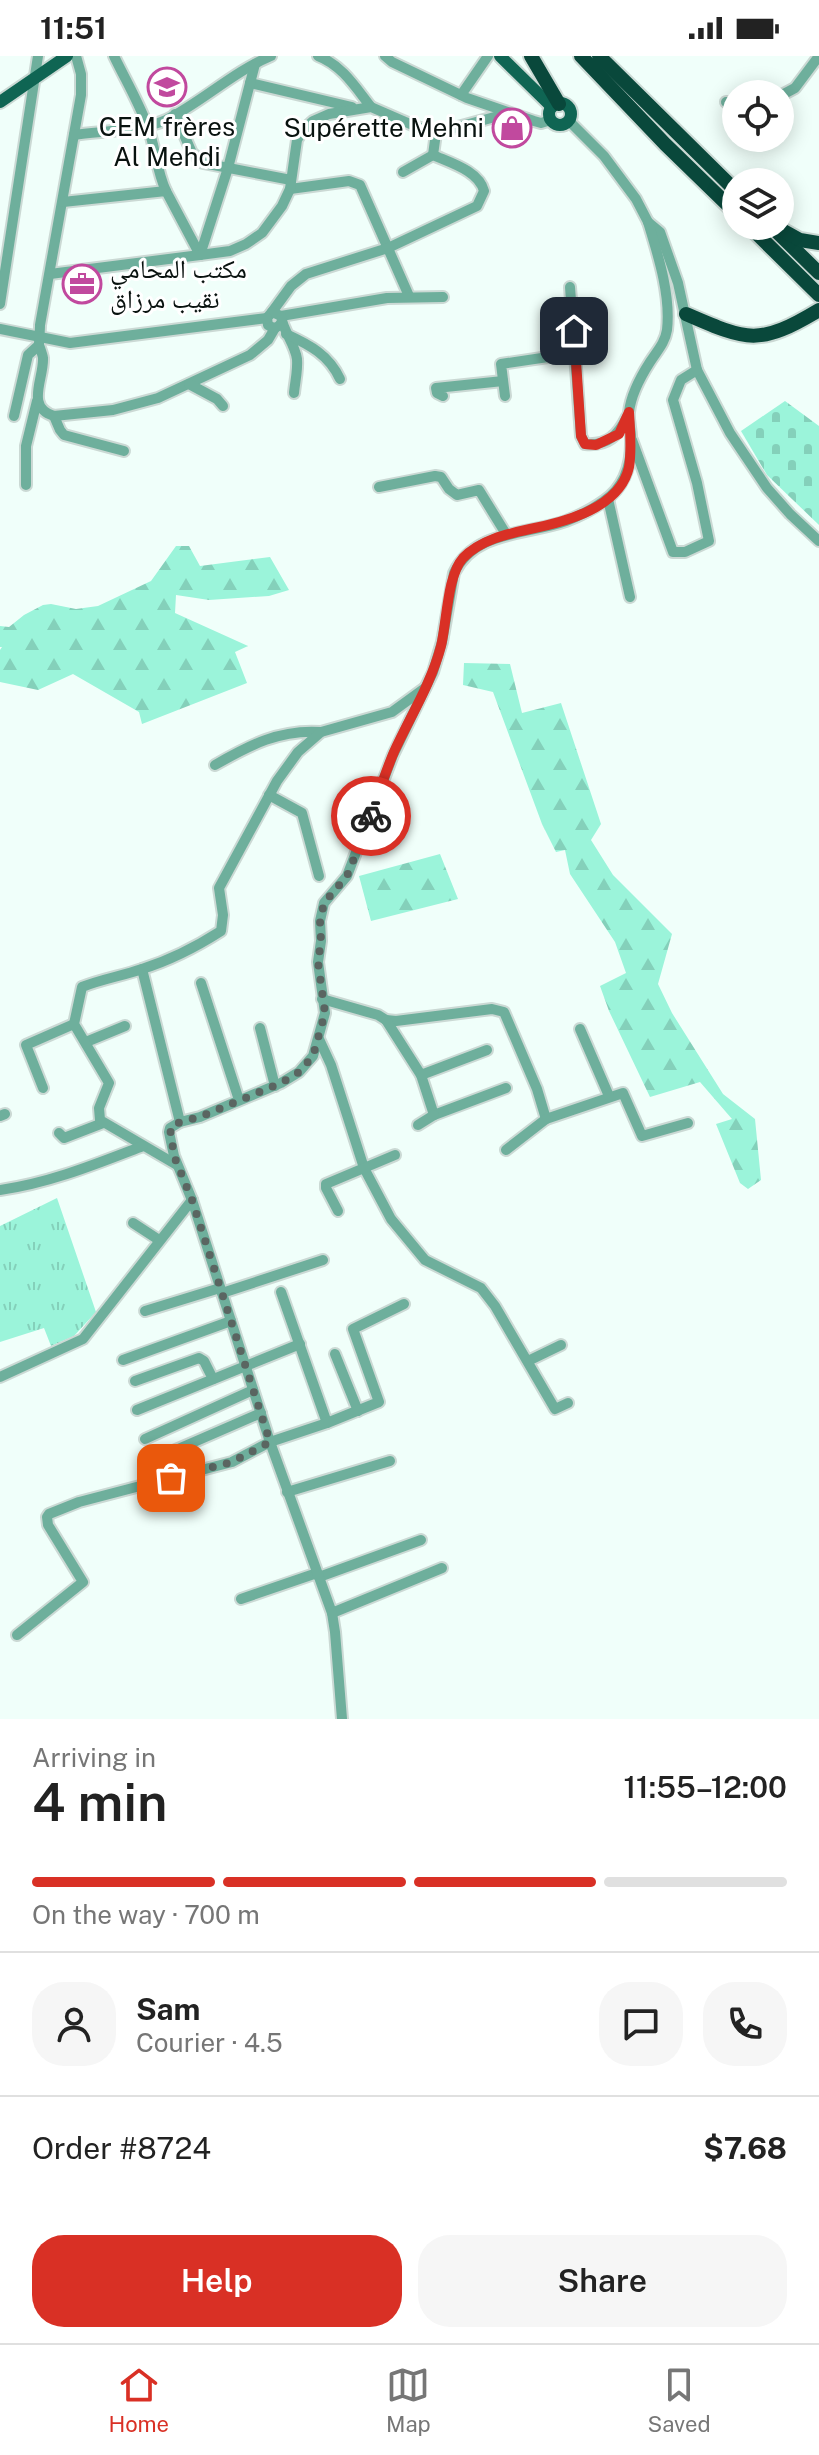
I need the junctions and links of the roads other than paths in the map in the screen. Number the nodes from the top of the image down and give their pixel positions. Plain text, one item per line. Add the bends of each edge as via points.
1 (38, 56) edge
2 (67, 56) edge
3 (76, 56) edge
4 (114, 56) edge
5 (271, 56) edge
6 (318, 56) edge
7 (385, 56) edge
8 (488, 56) edge
9 (500, 56) edge
10 (531, 56) edge
11 (581, 56) edge
12 (599, 56) edge
13 (819, 56) edge
14 (255, 64) junction
15 (36, 77) junction
16 (250, 83) junction
17 (794, 89) edge
18 (461, 95) junction
19 (0, 102) edge
20 (371, 107) junction
21 (358, 109) junction
22 (554, 110) junction
23 (509, 113) junction
24 (175, 114) junction
25 (569, 121) joint
26 (148, 125) junction
27 (436, 133) junction
28 (74, 135) junction
29 (433, 155) junction
30 (228, 168) junction
31 (403, 172) dead end
32 (722, 177) edge
33 (290, 184) junction
34 (166, 191) junction
35 (722, 199) edge
36 (63, 202) junction
37 (648, 222) junction
38 (794, 237) edge
39 (763, 240) edge
40 (787, 240) edge
41 (819, 243) edge
42 (388, 248) junction
43 (200, 255) junction
44 (819, 273) edge
45 (50, 274) junction
46 (570, 287) dead end
47 (819, 295) edge
48 (409, 296) junction
49 (443, 297) dead end
50 (0, 304) edge
51 (815, 312) edge
52 (686, 314) junction
53 (277, 322) junction
54 (0, 329) edge
55 (40, 341) junction
56 (575, 353) junction
57 (697, 370) junction
58 (340, 379) dead end
59 (503, 381) junction
60 (189, 384) junction
61 (294, 393) dead end
62 (443, 396) dead end
63 (505, 396) dead end
64 (37, 401) junction
65 (223, 406) dead end
66 (629, 412) junction
67 (14, 416) dead end
68 (54, 416) junction
69 (631, 437) junction
70 (124, 451) dead end
71 (26, 485) dead end
72 (379, 487) dead end
73 (608, 499) junction
74 (506, 534) junction
75 (819, 541) edge
76 (630, 597) dead end
77 (426, 687) junction
78 (321, 732) junction
79 (215, 765) dead end
80 (269, 795) junction
81 (319, 876) dead end
82 (142, 969) junction
83 (201, 983) dead end
84 (322, 999) junction
85 (386, 1020) junction
86 (74, 1024) junction
87 (125, 1026) dead end
88 (260, 1028) dead end
89 (580, 1029) dead end
90 (319, 1039) junction
91 (86, 1042) junction
92 (487, 1050) dead end
93 (421, 1075) junction
94 (275, 1086) junction
95 (43, 1088) dead end
96 (506, 1088) dead end
97 (609, 1096) junction
98 (239, 1100) junction
99 (434, 1115) junction
100 (546, 1119) junction
101 (180, 1122) junction
102 (103, 1123) junction
103 (688, 1123) dead end
104 (418, 1125) dead end
105 (59, 1133) dead end
106 (143, 1146) junction
107 (506, 1150) dead end
108 (395, 1155) dead end
109 (178, 1165) junction
110 (364, 1168) junction
111 (28, 1186) junction
112 (0, 1190) edge
113 (0, 1198) edge
114 (192, 1200) junction
115 (338, 1211) dead end
116 (133, 1223) dead end
117 (159, 1240) junction
118 (323, 1260) dead end
119 (221, 1290) junction
120 (281, 1292) dead end
121 (404, 1304) dead end
122 (145, 1311) dead end
123 (231, 1321) junction
124 (300, 1344) junction
125 (561, 1345) dead end
126 (335, 1354) dead end
127 (123, 1360) dead end
128 (528, 1361) junction
129 (246, 1368) junction
130 (0, 1377) edge
131 (213, 1379) junction
132 (135, 1381) dead end
133 (253, 1390) junction
134 (568, 1403) dead end
135 (137, 1410) dead end
136 (358, 1411) junction
137 (261, 1413) junction
138 (327, 1423) junction
139 (145, 1439) dead end
140 (270, 1442) junction
141 (155, 1459) dead end
142 (390, 1461) dead end
143 (287, 1492) junction
144 (421, 1540) dead end
145 (442, 1568) dead end
146 (318, 1575) junction
147 (241, 1599) dead end
148 (332, 1613) junction
149 (17, 1635) dead end
150 (342, 1719) edge

1 - 15 street
2 - 15 main road
3 - 28 street via 82,84
4 - 26 street
5 - 14 street
6 - 20 street via 344,73
7 - 18 street
8 - 18 street
9 - 22 main road
10 - 22 highway
11 - 35 highway
12 - 32 highway
13 - 17 street
14 - 16 street
14 - 24 street
15 - 19 main road
15 - 50 street
16 - 21 street
16 - 30 street
18 - 23 street
20 - 21 street
20 - 27 street
21 - 33 street via 329,114 303,130
22 - 23 street via 538,122
22 - 25 main road via 566,105
23 - 27 street
24 - 26 street
24 - 30 street via 197,159
25 - 37 street via 621,177
26 - 28 street
26 - 34 street
27 - 29 street
28 - 36 street
29 - 31 street
29 - 42 street via 478,178 481,202
30 - 33 street
30 - 43 street
33 - 42 street via 355,182 364,190
33 - 43 street via 262,233 230,251
34 - 36 street
34 - 43 street
36 - 45 street
37 - 52 street via 660,232
37 - 66 street via 664,287 667,333 640,379
38 - 41 highway
39 - 47 highway
40 - 44 highway
42 - 48 street
42 - 53 street via 306,274 291,286
43 - 45 street
45 - 55 street
46 - 56 street
48 - 49 street
48 - 53 street
51 - 52 highway via 767,336 748,337
52 - 57 street
53 - 55 street via 70,343
53 - 58 street via 327,358
53 - 60 street via 268,340 250,355
53 - 61 street via 297,360
54 - 55 street
55 - 64 street
55 - 67 street via 28,355
56 - 59 street via 501,364
56 - 66 street via 585,444 596,445 619,434
57 - 69 street via 681,380 673,400 709,541 673,552
57 - 75 street via 747,460
59 - 62 street via 436,388
59 - 63 street
60 - 65 street
60 - 68 street via 136,405
64 - 68 street
64 - 71 street via 26,446
66 - 69 street
68 - 70 street via 64,435
69 - 73 street via 625,477
72 - 74 street via 435,476 457,495 479,490
73 - 74 street via 566,521
73 - 76 street
74 - 77 street via 471,551 458,564 442,642
77 - 78 street via 392,712
77 - 84 street via 393,755 347,876 324,903 318,962
78 - 79 street via 286,732
78 - 80 street via 298,752
80 - 81 street via 302,813
80 - 82 street via 219,888 221,931 189,951
82 - 86 street via 82,987
82 - 101 street
83 - 98 street
84 - 85 street
84 - 90 street via 325,1013
85 - 93 street
85 - 100 street via 504,1012
86 - 91 street
86 - 95 street via 26,1045
87 - 91 street
88 - 94 street
89 - 97 street
90 - 94 street via 299,1072
90 - 110 street
91 - 102 street via 109,1083 98,1114
92 - 93 street
93 - 99 street
94 - 98 street
96 - 99 street
97 - 100 street
97 - 103 street via 623,1093 642,1136
98 - 101 street
99 - 104 street
100 - 107 street
101 - 109 street via 169,1132
102 - 105 street via 64,1138
102 - 106 street
106 - 109 street
106 - 111 street
108 - 110 street
109 - 114 street
110 - 115 street via 326,1185
110 - 128 street via 408,1242 425,1260 481,1288
111 - 112 street
111 - 113 street
114 - 117 street
114 - 119 street
116 - 117 street
117 - 130 street via 83,1339
118 - 119 street
119 - 122 street
119 - 123 street
120 - 124 street
121 - 136 street via 353,1329 379,1399
123 - 127 street
123 - 129 street
124 - 129 street
124 - 138 street
125 - 128 street
126 - 136 street
128 - 134 street via 555,1409
129 - 131 street
129 - 133 street
131 - 132 street via 199,1358
131 - 135 street
133 - 137 street
133 - 139 street
136 - 138 street
137 - 140 street
137 - 141 street
138 - 140 street
140 - 143 street
140 - 149 street via 232,1462 49,1514 48,1525 83,1582
142 - 143 street
143 - 146 street
144 - 146 street
145 - 148 street
146 - 147 street
146 - 148 street
148 - 150 street

